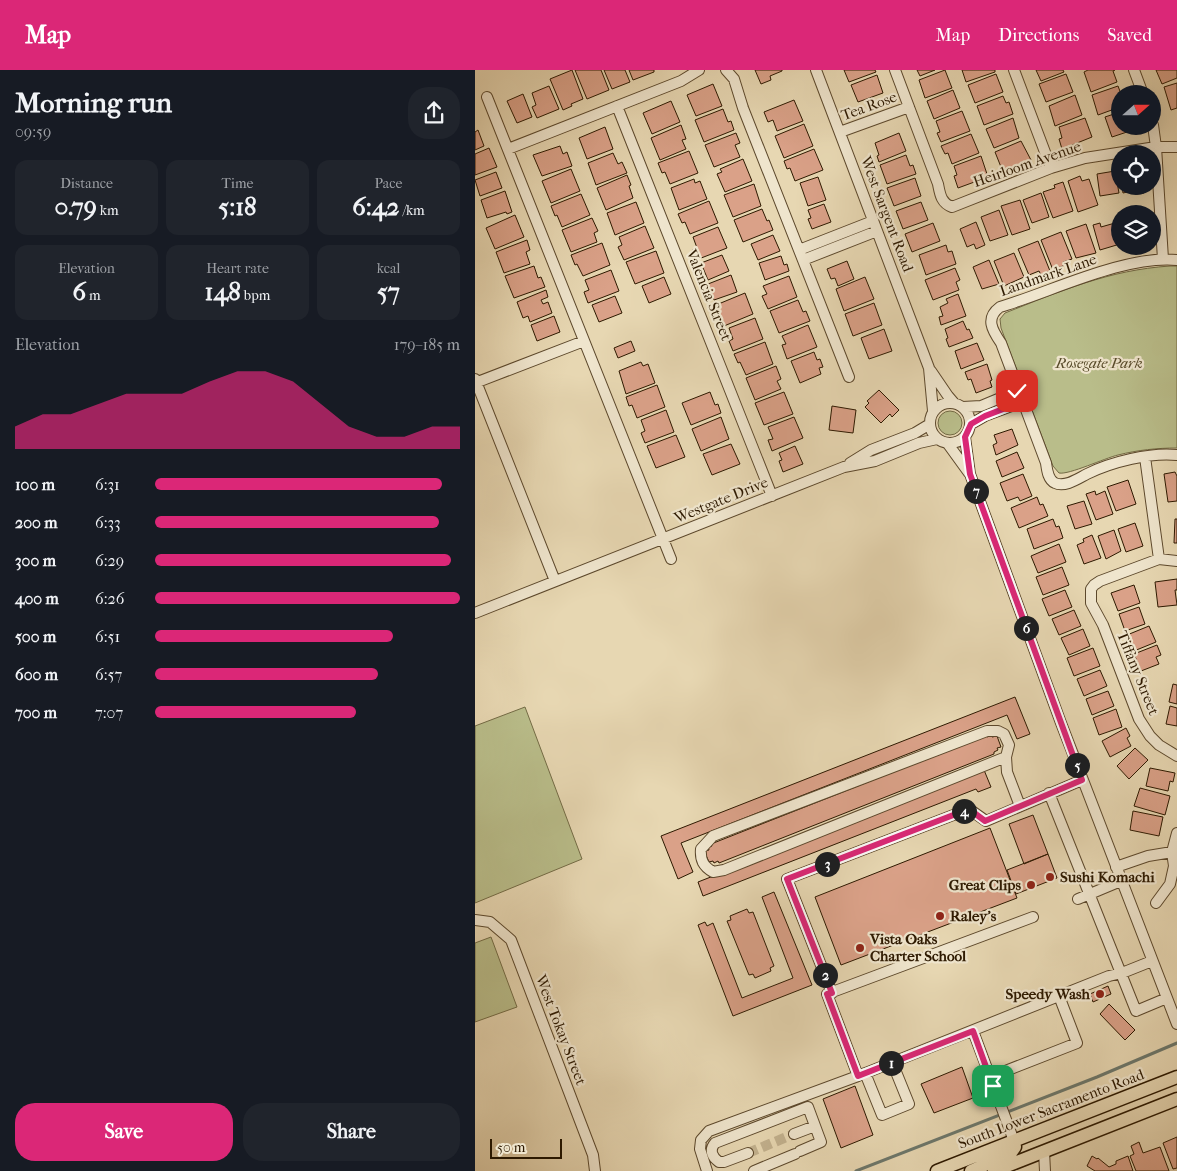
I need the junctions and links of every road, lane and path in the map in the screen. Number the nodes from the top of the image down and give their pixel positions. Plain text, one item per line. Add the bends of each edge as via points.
1 (699, 70) edge
2 (726, 70) edge
3 (816, 70) edge
4 (895, 70) edge
5 (1014, 70) edge
6 (1133, 70) edge
7 (1139, 85) edge
8 (487, 97) dead end
9 (617, 106) junction
10 (909, 107) junction
11 (840, 132) junction
12 (1161, 146) edge
13 (1177, 147) edge
14 (508, 149) junction
15 (1111, 154) edge
16 (1051, 168) junction
17 (1160, 195) edge
18 (873, 221) junction
19 (877, 231) junction
20 (801, 255) junction
21 (1163, 259) junction
22 (1177, 260) edge
23 (584, 341) junction
24 (929, 368) junction
25 (849, 377) dead end
26 (476, 382) edge
27 (1017, 391) junction
28 (1021, 402) junction
29 (959, 405) junction
30 (933, 412) junction
31 (930, 424) junction
32 (971, 424) junction
33 (965, 437) junction
34 (937, 440) junction
35 (948, 444) junction
36 (1177, 455) edge
37 (1145, 457) junction
38 (844, 467) junction
39 (970, 474) junction
40 (772, 496) junction
41 (663, 539) junction
42 (671, 559) dead end
43 (1159, 559) junction
44 (1177, 561) edge
45 (555, 581) junction
46 (475, 613) edge
47 (1177, 756) edge
48 (1006, 757) junction
49 (1082, 780) junction
50 (1049, 793) junction
51 (1020, 806) junction
52 (1177, 833) edge
53 (1172, 852) junction
54 (1116, 867) junction
55 (1121, 880) junction
56 (1090, 895) junction
57 (1078, 900) dead end
58 (1156, 903) dead end
59 (1033, 917) dead end
60 (475, 920) edge
61 (1152, 961) junction
62 (1122, 973) junction
63 (832, 993) junction
64 (1059, 996) junction
65 (1167, 998) junction
66 (1177, 1024) edge
67 (973, 1031) junction
68 (892, 1062) junction
69 (862, 1074) junction
70 (990, 1077) junction
71 (1177, 1077) edge
72 (795, 1098) junction
73 (1177, 1099) edge
74 (800, 1110) junction
75 (815, 1126) junction
76 (793, 1134) tunnel mouth
77 (1014, 1141) junction
78 (1044, 1151) junction
79 (748, 1153) tunnel mouth
80 (595, 1171) edge
81 (707, 1171) edge
82 (754, 1171) edge
83 (937, 1171) edge
84 (971, 1171) edge
85 (994, 1171) edge
86 (1045, 1171) edge

1 - 9 street via 681,81
2 - 20 street via 734,79
3 - 11 street, West Sargent Road
4 - 10 street
5 - 16 street
6 - 7 street
8 - 14 street
9 - 14 street
9 - 40 street, Valencia Street
10 - 11 street, Tea Rose
10 - 16 street, Heirloom Avenue via 941,198 948,206
11 - 18 street, West Sargent Road
12 - 13 street, Heirloom Avenue
14 - 23 street
15 - 16 street, Heirloom Avenue
17 - 21 street
18 - 19 street, West Sargent Road
18 - 20 street
19 - 20 street
19 - 24 street, West Sargent Road
20 - 25 street
21 - 22 street, Landmark Lane
21 - 27 street, Landmark Lane via 1095,274 994,311 992,327 1001,343
23 - 26 street
23 - 41 street
24 - 29 street, West Sargent Road via 948,396
24 - 30 street, West Sargent Road
26 - 45 street
27 - 28 street
27 - 29 street via 981,406
28 - 32 street
28 - 37 street via 1050,480 1054,483 1069,482 1094,470
29 - 30 street via 943,404
29 - 32 street via 967,412
30 - 31 street
31 - 34 street
31 - 38 street, Westgate Drive via 871,450
32 - 33 street
33 - 35 street
33 - 39 street
34 - 35 street
34 - 38 street, Westgate Drive
35 - 39 street
36 - 37 street
37 - 43 street
38 - 40 street, Westgate Drive
39 - 49 street
40 - 41 street, Westgate Drive
41 - 42 street
41 - 45 street, Westgate Drive
43 - 44 street
43 - 47 street, Tiffany Street via 1100,581 1091,589 1091,602 1139,719 1159,745
45 - 46 street, Westgate Drive
48 - 48 street via 1009,745 1004,734 987,731 713,836 701,849 700,858 713,872 724,870
48 - 51 street via 1007,772
49 - 50 street
49 - 54 street
50 - 51 street
50 - 56 street
51 - 63 street via 985,821 969,809 787,879
52 - 53 street
53 - 54 street
53 - 58 street via 1174,866 1170,884
54 - 55 street
55 - 56 street
55 - 61 street
56 - 57 street
56 - 62 street
59 - 63 street
60 - 80 street, West Tokay Street via 490,922 511,940 593,1154
61 - 62 street
61 - 65 street
62 - 64 street
62 - 65 street via 1136,1011
63 - 69 street via 827,994
64 - 67 street
64 - 70 street via 1077,1043
65 - 66 street
67 - 68 street
67 - 70 street
68 - 69 street
68 - 69 street via 909,1104 882,1114
69 - 72 street
70 - 77 street
71 - 77 main road, South Lower Sacramento Road
72 - 74 street
72 - 81 street via 709,1131 701,1140 700,1149
73 - 78 main road
74 - 75 street via 808,1107
74 - 79 street via 715,1142 711,1151 719,1162
75 - 76 street
75 - 82 street via 821,1142
77 - 83 main road, South Lower Sacramento Road
77 - 84 main road via 1015,1147 1010,1154
78 - 85 main road
78 - 86 street

